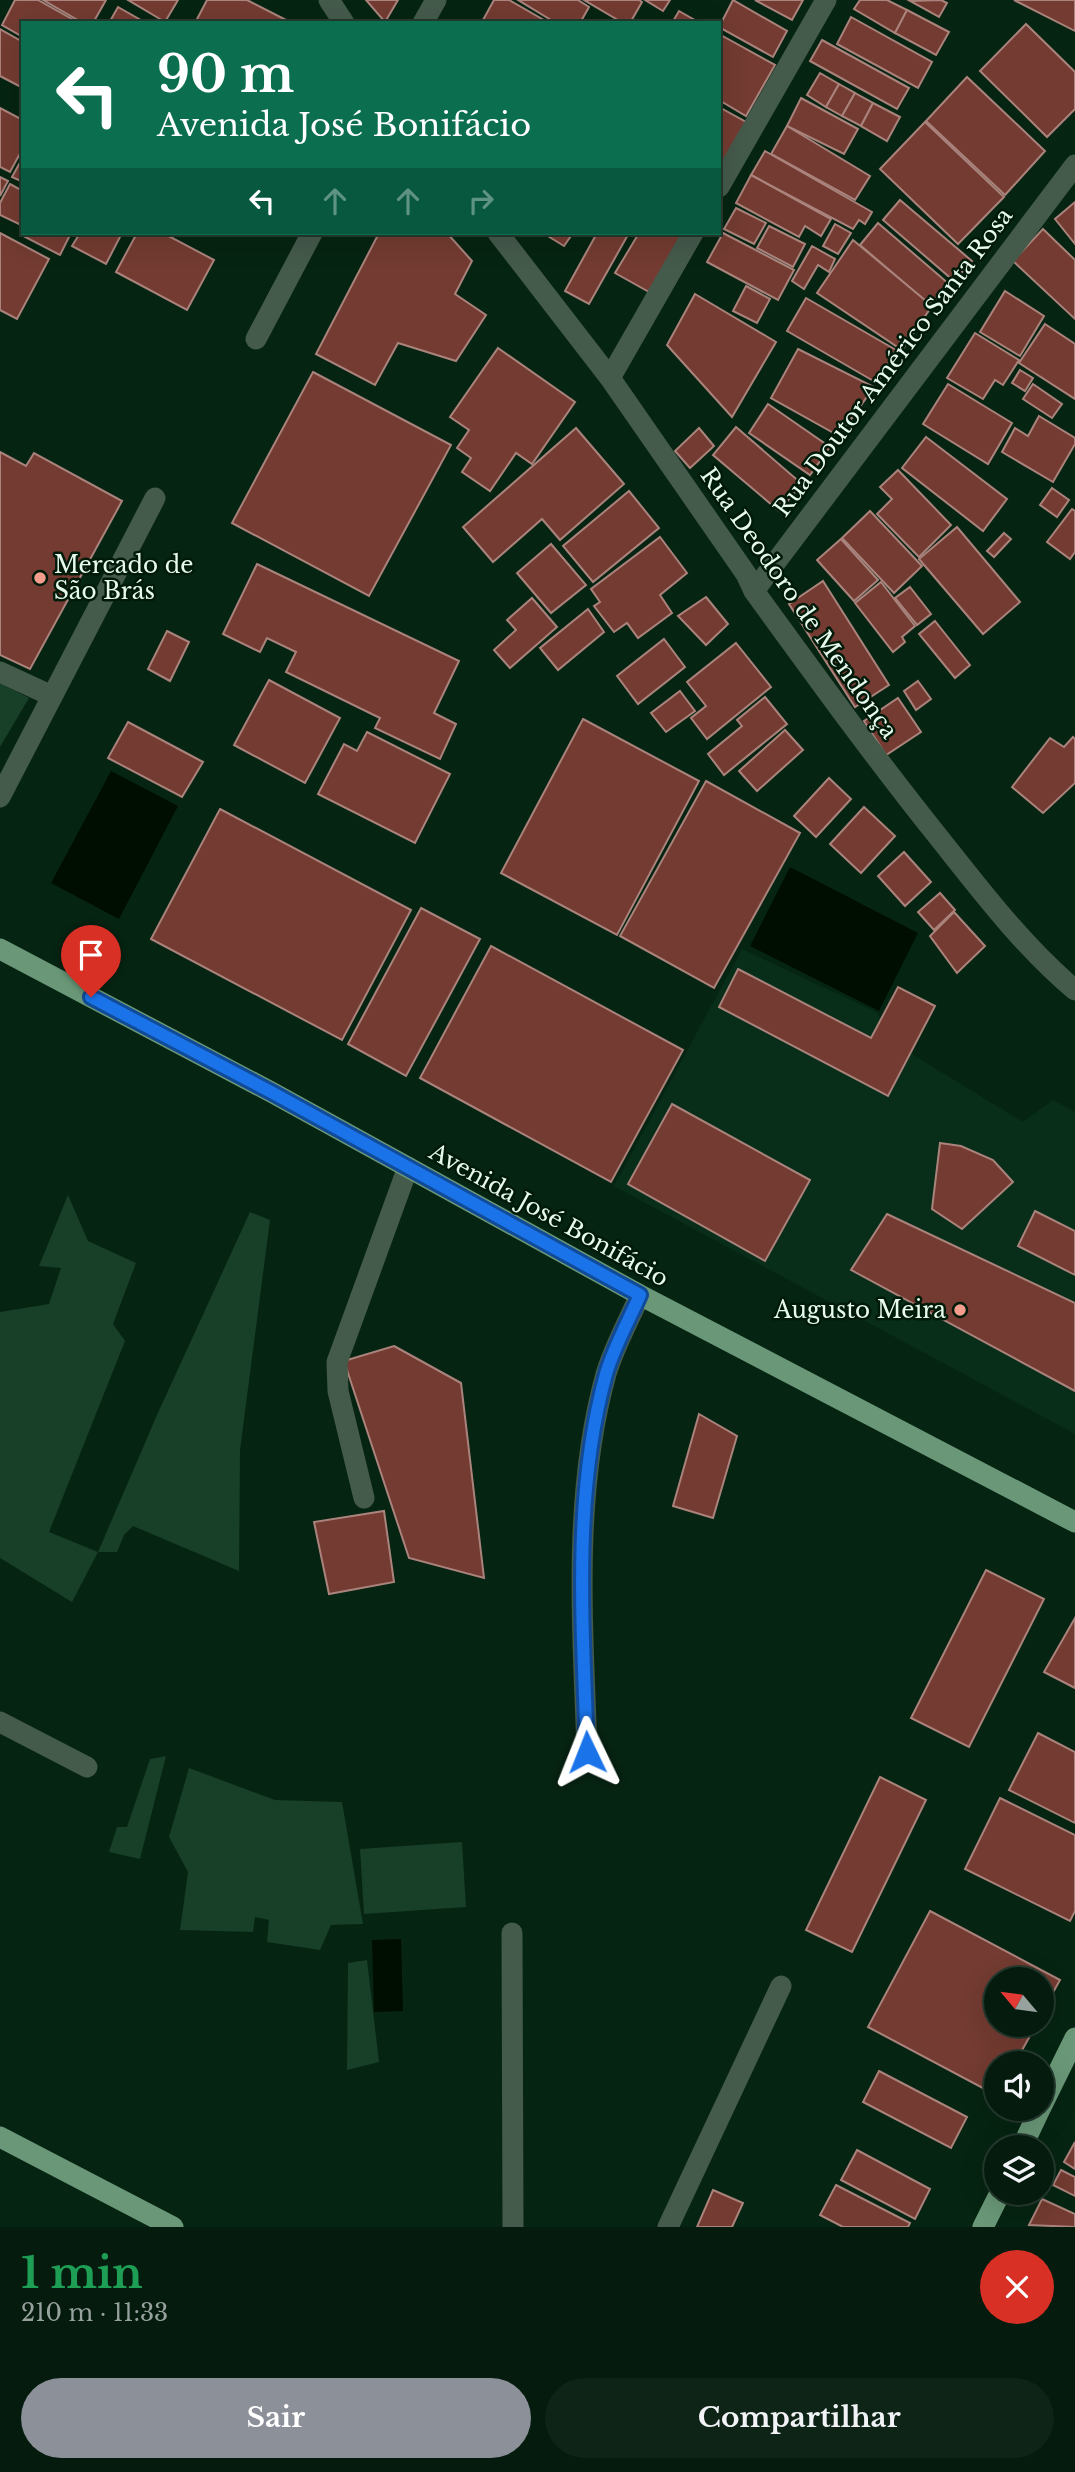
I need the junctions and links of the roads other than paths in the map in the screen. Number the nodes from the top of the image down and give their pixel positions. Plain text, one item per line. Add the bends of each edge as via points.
1 (329, 0) edge
2 (436, 0) edge
3 (826, 0) edge
4 (343, 21) edge
5 (424, 21) edge
6 (1075, 165) edge
7 (721, 184) edge
8 (311, 235) edge
9 (500, 235) edge
10 (692, 235) edge
11 (256, 339) dead end
12 (610, 378) junction
13 (155, 498) dead end
14 (754, 591) junction
15 (0, 673) edge
16 (52, 696) junction
17 (0, 797) edge
18 (0, 949) edge
19 (1075, 989) edge
20 (408, 1167) junction
21 (640, 1295) junction
22 (364, 1498) dead end
23 (1075, 1522) edge
24 (0, 1722) edge
25 (587, 1752) dead end
26 (87, 1766) dead end
27 (512, 1933) dead end
28 (781, 1986) dead end
29 (1075, 2038) edge
30 (1054, 2081) edge
31 (0, 2137) edge
32 (994, 2205) edge
33 (173, 2227) edge
34 (513, 2227) edge
35 (668, 2227) edge
36 (983, 2227) edge

1 - 4 street
2 - 5 street
3 - 7 street
6 - 14 street, Rua Doutor Américo Santa Rosa
8 - 11 street
9 - 12 street, Rua Deodoro de Mendonça
10 - 12 street
12 - 14 street, Rua Deodoro de Mendonça
13 - 16 street
14 - 19 street, Rua Deodoro de Mendonça via 866,746 1001,916
15 - 16 street
16 - 17 street
18 - 20 main road, Avenida José Bonifácio
20 - 21 main road, Avenida José Bonifácio
20 - 22 street via 337,1362 338,1391
21 - 23 main road, Avenida José Bonifácio
21 - 25 street via 607,1371 590,1450 581,1563
24 - 26 street
27 - 34 street
28 - 35 street
29 - 30 main road
31 - 33 main road
32 - 36 main road

